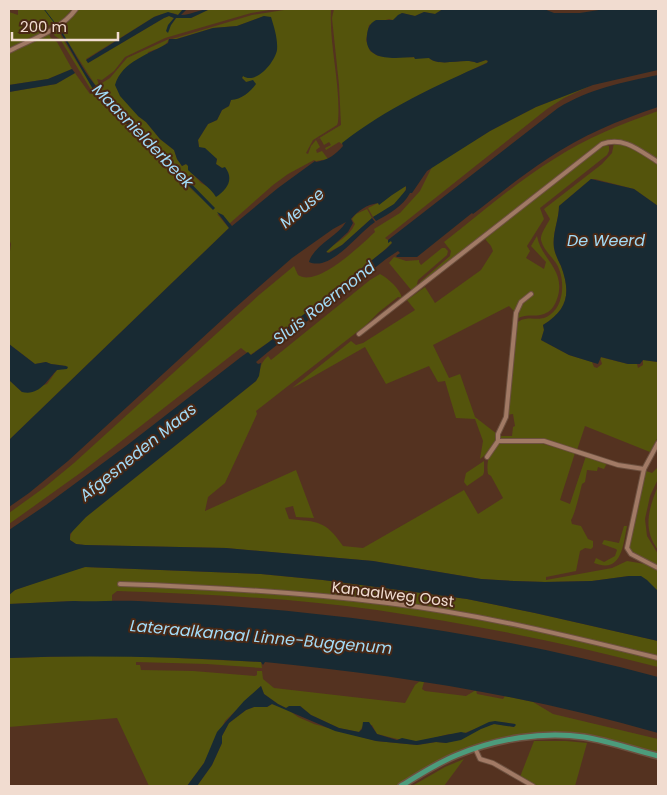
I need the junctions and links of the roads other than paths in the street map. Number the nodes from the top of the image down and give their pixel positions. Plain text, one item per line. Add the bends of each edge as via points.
1 (76, 9) edge
2 (9, 51) edge
3 (658, 162) edge
4 (531, 294) dead end
5 (359, 334) dead end
6 (498, 441) junction
7 (658, 443) edge
8 (487, 457) dead end
9 (644, 469) junction
10 (658, 568) edge
11 (120, 584) dead end
12 (658, 658) edge
13 (475, 748) junction
14 (658, 756) edge
15 (400, 786) edge
16 (533, 786) edge

1 - 2 street via 58,26
3 - 5 street via 623,142 602,144
4 - 6 street via 520,302 516,313 506,417
6 - 8 street
6 - 9 street via 544,441 618,465
7 - 9 street
9 - 10 street via 627,548 631,554
11 - 12 street, Kanaalweg Oost via 232,588 388,603 526,626
13 - 14 main road via 528,737 570,736 596,739
13 - 15 main road
13 - 16 street via 480,759

